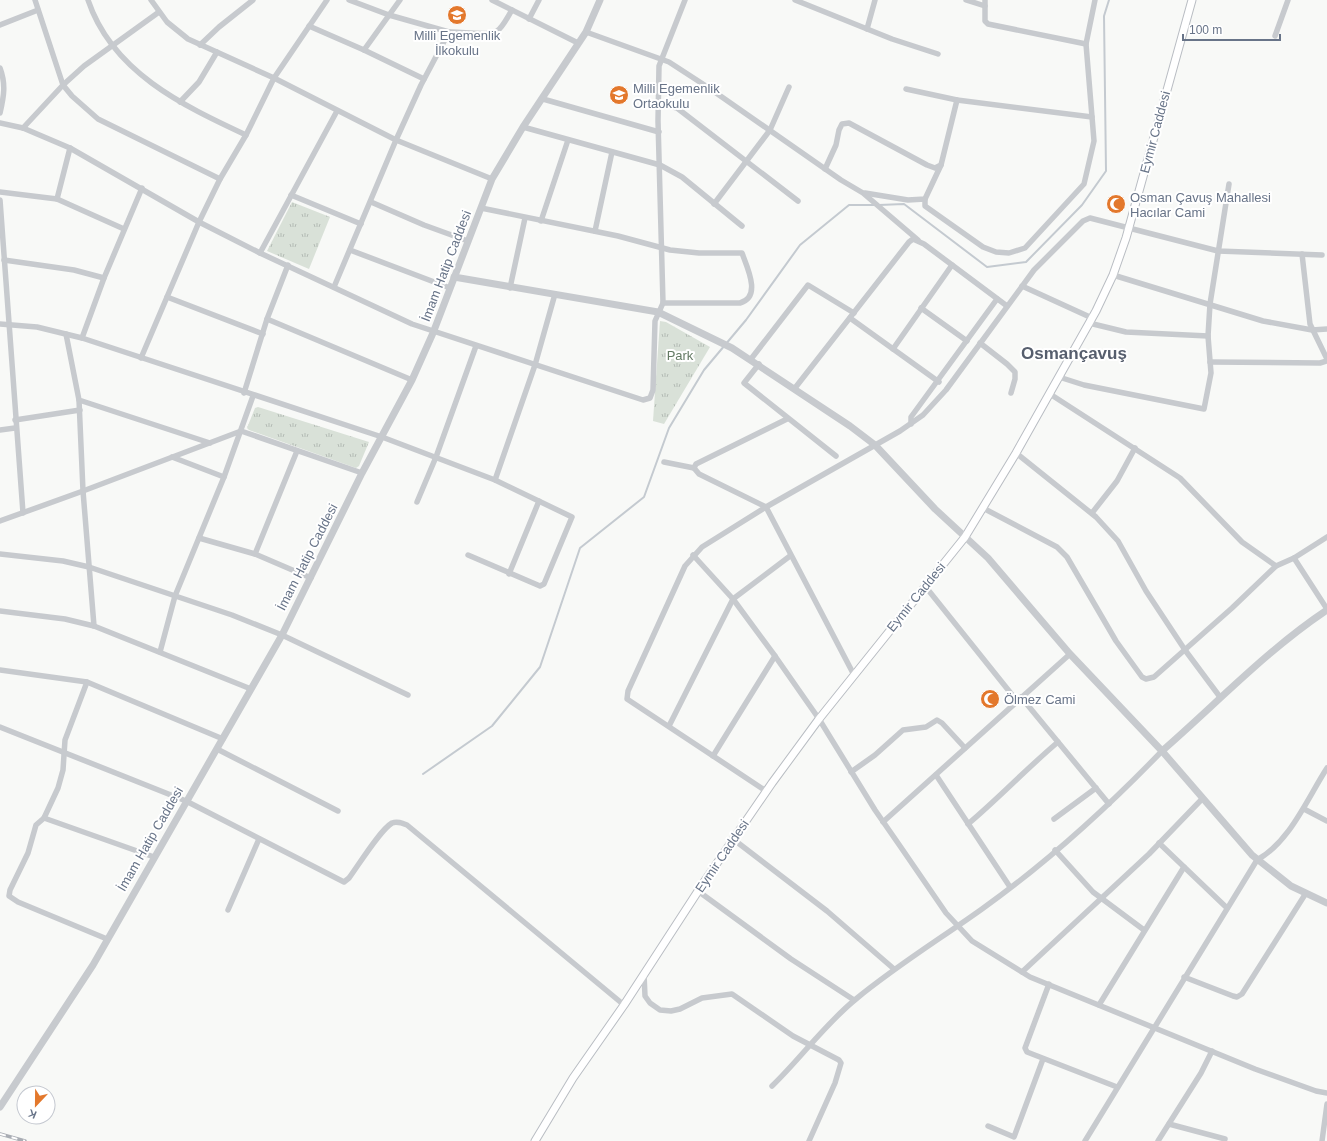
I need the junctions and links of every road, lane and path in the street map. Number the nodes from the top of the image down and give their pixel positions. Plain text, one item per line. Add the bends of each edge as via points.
1 (35, 0) edge
2 (88, 0) edge
3 (151, 0) edge
4 (253, 0) edge
5 (327, 0) edge
6 (349, 0) edge
7 (400, 0) edge
8 (492, 0) edge
9 (539, 0) edge
10 (600, 0) edge
11 (686, 0) edge
12 (796, 0) edge
13 (875, 0) edge
14 (966, 0) edge
15 (1094, 0) edge
16 (1192, 0) edge
17 (1288, 0) edge
18 (985, 3) edge
19 (38, 10) junction
20 (512, 10) junction
21 (159, 12) junction
22 (389, 15) junction
23 (529, 19) junction
24 (0, 25) edge
25 (309, 26) junction
26 (867, 29) junction
27 (449, 32) junction
28 (586, 32) junction
29 (1275, 36) dead end
30 (578, 43) junction
31 (200, 44) junction
32 (1086, 44) junction
33 (113, 45) junction
34 (364, 50) junction
35 (217, 52) junction
36 (938, 54) dead end
37 (661, 59) junction
38 (0, 68) edge
39 (274, 78) junction
40 (424, 79) junction
41 (63, 85) junction
42 (789, 87) dead end
43 (906, 89) dead end
44 (543, 99) junction
45 (957, 100) junction
46 (180, 102) junction
47 (658, 104) junction
48 (337, 111) junction
49 (0, 113) edge
50 (1092, 117) junction
51 (0, 123) edge
52 (523, 127) junction
53 (23, 128) junction
54 (770, 130) junction
55 (659, 132) junction
56 (246, 135) junction
57 (396, 140) junction
58 (568, 140) junction
59 (70, 148) junction
60 (612, 152) junction
61 (746, 162) junction
62 (660, 165) junction
63 (941, 165) junction
64 (825, 169) junction
65 (220, 179) junction
66 (492, 179) junction
67 (1228, 184) dead end
68 (142, 188) junction
69 (0, 192) edge
70 (863, 193) junction
71 (291, 195) junction
72 (57, 199) junction
73 (925, 199) junction
74 (0, 200) edge
75 (798, 201) dead end
76 (371, 202) junction
77 (714, 204) junction
78 (481, 208) junction
79 (525, 218) junction
80 (540, 221) junction
81 (199, 222) junction
82 (361, 224) junction
83 (742, 226) dead end
84 (1, 227) edge
85 (1128, 227) junction
86 (124, 229) junction
87 (595, 231) junction
88 (918, 240) junction
89 (468, 241) junction
90 (663, 248) junction
91 (350, 250) junction
92 (1218, 251) junction
93 (260, 253) junction
94 (1302, 254) junction
95 (1322, 255) dead end
96 (4, 260) junction
97 (952, 265) junction
98 (288, 266) junction
99 (1113, 275) junction
100 (454, 277) junction
101 (104, 278) junction
102 (1022, 286) junction
103 (334, 288) junction
104 (450, 288) junction
105 (510, 288) junction
106 (555, 294) junction
107 (167, 297) junction
108 (997, 299) junction
109 (663, 303) junction
110 (1210, 304) junction
111 (1006, 306) junction
112 (921, 308) junction
113 (658, 312) junction
114 (852, 315) junction
115 (267, 320) junction
116 (1090, 320) junction
117 (0, 324) edge
118 (8, 324) junction
119 (1327, 329) edge
120 (1312, 330) junction
121 (433, 332) junction
122 (66, 334) junction
123 (263, 334) junction
124 (1208, 336) junction
125 (82, 338) junction
126 (967, 341) junction
127 (980, 343) junction
128 (476, 346) junction
129 (893, 349) junction
130 (141, 358) junction
131 (751, 359) junction
132 (1327, 360) edge
133 (1210, 362) junction
134 (759, 364) junction
135 (534, 365) junction
136 (1059, 377) junction
137 (412, 380) junction
138 (938, 382) junction
139 (795, 388) junction
140 (244, 393) junction
141 (1011, 393) dead end
142 (1050, 394) junction
143 (253, 396) junction
144 (80, 400) junction
145 (80, 410) junction
146 (787, 419) junction
147 (15, 420) junction
148 (912, 424) junction
149 (15, 428) junction
150 (0, 430) edge
151 (241, 431) junction
152 (382, 437) junction
153 (210, 443) junction
154 (875, 446) junction
155 (1135, 448) junction
156 (297, 451) junction
157 (1016, 453) junction
158 (836, 456) dead end
159 (172, 457) junction
160 (436, 457) junction
161 (664, 462) dead end
162 (694, 468) junction
163 (362, 473) junction
164 (224, 476) junction
165 (495, 480) junction
166 (83, 491) junction
167 (539, 501) junction
168 (417, 502) dead end
169 (766, 507) junction
170 (984, 508) junction
171 (23, 513) junction
172 (1092, 513) junction
173 (0, 521) edge
174 (965, 537) junction
175 (199, 538) junction
176 (1327, 538) edge
177 (0, 554) edge
178 (255, 554) junction
179 (468, 555) dead end
180 (693, 555) junction
181 (790, 556) junction
182 (1294, 558) junction
183 (1276, 566) junction
184 (89, 567) junction
185 (509, 574) junction
186 (311, 578) junction
187 (925, 586) junction
188 (175, 596) junction
189 (733, 599) junction
190 (1327, 609) edge
191 (0, 611) edge
192 (94, 626) junction
193 (282, 635) junction
194 (1185, 650) junction
195 (160, 652) junction
196 (1070, 654) junction
197 (775, 656) junction
198 (0, 670) edge
199 (854, 675) junction
200 (87, 682) junction
201 (251, 689) junction
202 (408, 695) dead end
203 (1220, 697) junction
204 (1019, 699) junction
205 (819, 719) junction
206 (669, 726) junction
207 (0, 727) edge
208 (223, 739) junction
209 (1058, 742) junction
210 (965, 748) junction
211 (217, 749) junction
212 (1162, 751) junction
213 (63, 753) junction
214 (713, 756) junction
215 (1327, 768) edge
216 (851, 772) junction
217 (936, 775) junction
218 (1096, 788) junction
219 (766, 791) junction
220 (1202, 799) junction
221 (186, 801) junction
222 (1109, 804) junction
223 (1304, 809) junction
224 (338, 811) dead end
225 (44, 818) junction
226 (1054, 819) dead end
227 (1327, 821) edge
228 (883, 822) junction
229 (968, 824) junction
230 (260, 839) junction
231 (733, 839) junction
232 (1159, 843) junction
233 (1055, 850) junction
234 (154, 857) junction
235 (1258, 860) junction
236 (1184, 867) junction
237 (1010, 887) junction
238 (698, 891) junction
239 (1306, 893) junction
240 (1101, 898) junction
241 (1327, 903) edge
242 (1227, 908) junction
243 (228, 910) dead end
244 (957, 925) junction
245 (1144, 930) junction
246 (107, 939) junction
247 (894, 969) junction
248 (1022, 972) junction
249 (644, 974) junction
250 (1184, 977) junction
251 (1049, 984) junction
252 (854, 1000) junction
253 (624, 1005) junction
254 (1099, 1005) junction
255 (1154, 1026) junction
256 (810, 1045) junction
257 (1212, 1051) junction
258 (1044, 1059) junction
259 (772, 1086) dead end
260 (1117, 1086) junction
261 (1327, 1093) edge
262 (1327, 1104) edge
263 (0, 1107) edge
264 (1169, 1124) junction
265 (988, 1126) dead end
266 (1225, 1139) dead end
267 (535, 1141) edge
268 (809, 1141) edge
269 (1085, 1141) edge
270 (1158, 1141) edge
271 (1322, 1141) edge

1 - 19 street
2 - 33 street
3 - 21 street
4 - 31 street
5 - 25 street
6 - 22 street
7 - 22 street
8 - 20 street
9 - 23 street
10 - 28 street, İmam Hatip Caddesi
11 - 37 street
12 - 26 street
13 - 26 street
14 - 18 street
15 - 32 street
16 - 85 main road, Eymir Caddesi
17 - 29 street
18 - 32 street via 985,21 988,24
19 - 24 street
19 - 41 street
20 - 23 street
20 - 27 street via 497,31
21 - 31 street via 188,39
21 - 33 street
22 - 27 street
22 - 34 street
23 - 30 street
25 - 34 street
25 - 39 street
26 - 36 street
27 - 40 street
28 - 30 street, İmam Hatip Caddesi
28 - 37 street
30 - 44 street, İmam Hatip Caddesi
31 - 35 street
32 - 50 street
33 - 41 street
33 - 46 street via 150,83
34 - 40 street
35 - 39 street
35 - 46 street via 199,82
37 - 47 street
37 - 54 street via 703,83
38 - 49 street via 5,91
39 - 48 street
39 - 56 street
40 - 57 street
41 - 53 street
41 - 65 street via 98,119
42 - 54 street
43 - 45 street
44 - 52 street, İmam Hatip Caddesi
44 - 55 street
45 - 50 street
45 - 63 street
46 - 56 street
47 - 55 street
47 - 61 street via 677,108
48 - 57 street
48 - 71 street
50 - 73 street via 1094,141 1084,184 1025,248 1009,253 983,247 925,206
51 - 53 street
52 - 58 street
52 - 66 street, İmam Hatip Caddesi
53 - 59 street
54 - 61 street
54 - 64 street
55 - 62 street
56 - 65 street
57 - 66 street
57 - 76 street
58 - 60 street
58 - 80 street
59 - 68 street
59 - 72 street
60 - 62 street
60 - 87 street
61 - 75 street
61 - 77 street
62 - 77 street via 676,172
62 - 90 street
63 - 64 street via 935,168 927,165 849,123 842,124
63 - 73 street
64 - 70 street
65 - 81 street
66 - 78 street, İmam Hatip Caddesi
67 - 92 street
68 - 81 street
68 - 86 street
69 - 72 street
70 - 73 street via 908,200
70 - 88 street
71 - 82 street
71 - 93 street
72 - 86 street
74 - 84 street
76 - 82 street
76 - 89 street
77 - 83 street
78 - 79 street
78 - 89 street, İmam Hatip Caddesi
79 - 80 street
79 - 105 street
80 - 87 street
81 - 93 street
81 - 107 street
82 - 91 street
84 - 96 street
85 - 92 street
85 - 99 main road, Eymir Caddesi
85 - 102 street via 1090,218 1083,221 1034,270
86 - 101 street
87 - 90 street
88 - 97 street
88 - 114 street via 913,239 909,242
89 - 100 street, İmam Hatip Caddesi
90 - 109 street
90 - 109 street via 700,253 742,253 752,284 750,298 746,302
91 - 103 street
91 - 104 street
92 - 94 street
92 - 110 street
93 - 98 street
94 - 95 street
94 - 120 street
96 - 101 street via 74,270
96 - 118 street
97 - 108 street
97 - 112 street
98 - 103 street
98 - 115 street
99 - 110 street
99 - 116 main road, Eymir Caddesi
100 - 104 street, İmam Hatip Caddesi
100 - 105 street
101 - 125 street
102 - 111 street
102 - 116 street
103 - 121 street
104 - 121 street, İmam Hatip Caddesi
105 - 106 street
106 - 113 street
106 - 135 street
107 - 123 street
107 - 130 street
108 - 111 street
108 - 126 street
109 - 113 street
110 - 120 street via 1263,321
110 - 124 street
111 - 127 street
112 - 126 street
112 - 129 street
113 - 131 street via 715,338
113 - 135 street via 655,321 654,377 650,398 637,399
114 - 129 street
114 - 131 street via 808,285
114 - 139 street
115 - 123 street
115 - 137 street
116 - 124 street via 1126,332
116 - 136 main road, Eymir Caddesi
117 - 118 street
118 - 122 street
118 - 147 street
119 - 120 street
120 - 132 street
121 - 128 street
121 - 137 street, İmam Hatip Caddesi
122 - 125 street
122 - 144 street
123 - 140 street
124 - 133 street
125 - 130 street
126 - 138 street
127 - 141 street via 1015,372
127 - 148 street via 936,401
128 - 135 street
128 - 160 street
129 - 138 street
130 - 140 street
131 - 134 street
132 - 133 street via 1320,363
133 - 136 street via 1211,373 1204,409 1084,385
134 - 139 street
134 - 146 street via 744,383
135 - 165 street
136 - 142 main road, Eymir Caddesi
137 - 152 street, İmam Hatip Caddesi
138 - 148 street via 911,417
139 - 154 street
140 - 143 street
142 - 155 street
142 - 157 main road, Eymir Caddesi
143 - 151 street
143 - 152 street
144 - 145 street
144 - 153 street
145 - 147 street
145 - 166 street
146 - 158 street
146 - 162 street via 696,464
147 - 149 street
148 - 154 street
149 - 150 street
149 - 171 street
151 - 153 street
151 - 156 street
151 - 164 street
152 - 160 street
152 - 163 street, İmam Hatip Caddesi
153 - 159 street
154 - 169 street
154 - 174 street via 934,509
155 - 172 street via 1117,481
155 - 183 street via 1180,478 1242,542
156 - 163 street
156 - 178 street
157 - 170 main road, Eymir Caddesi
157 - 172 street
159 - 164 street
159 - 166 street
160 - 165 street
160 - 168 street
161 - 162 street
162 - 169 street via 699,474
163 - 186 street, İmam Hatip Caddesi
164 - 175 street
165 - 167 street
166 - 171 street
166 - 184 street
167 - 185 street
167 - 185 street via 572,517 544,584 532,584
169 - 180 street
169 - 181 street
170 - 174 main road, Eymir Caddesi
170 - 194 street via 1057,547 1067,557 1116,641 1142,677 1154,677
171 - 173 street
172 - 194 street via 1118,541 1146,591
174 - 187 main road, Eymir Caddesi
174 - 196 street via 988,558
175 - 178 street
175 - 188 street
176 - 182 street
177 - 184 street
178 - 186 street
179 - 185 street
180 - 189 street
180 - 206 street via 685,566 627,696 632,704
181 - 189 street
181 - 199 street
182 - 183 street
182 - 190 street
183 - 194 street
184 - 188 street
184 - 192 street
186 - 193 street, İmam Hatip Caddesi
187 - 199 main road, Eymir Caddesi
187 - 204 street
188 - 193 street
188 - 195 street
189 - 197 street
189 - 206 street
190 - 203 street
191 - 192 street via 65,619
192 - 195 street
193 - 201 street, İmam Hatip Caddesi
193 - 202 street
194 - 203 street
195 - 201 street
196 - 204 street
196 - 212 street
197 - 205 street
197 - 214 street
198 - 200 street
199 - 205 main road, Eymir Caddesi
200 - 208 street
200 - 213 street via 65,740
201 - 208 street, İmam Hatip Caddesi
203 - 212 street
204 - 209 street
204 - 210 street
205 - 216 street
205 - 219 main road, Eymir Caddesi
206 - 214 street
207 - 213 street
208 - 211 street, İmam Hatip Caddesi
209 - 218 street
209 - 229 street
210 - 216 street via 937,720 926,727 903,730
210 - 217 street
211 - 221 street, İmam Hatip Caddesi
211 - 224 street
212 - 220 street
212 - 222 street
213 - 221 street
213 - 225 street via 63,770 58,788
214 - 219 street
215 - 223 street
216 - 228 street
217 - 228 street
217 - 229 street
218 - 222 street
218 - 226 street
219 - 231 main road, Eymir Caddesi
220 - 232 street
220 - 235 street
221 - 230 street
221 - 234 street, İmam Hatip Caddesi
222 - 233 street
223 - 227 street
223 - 235 street via 1275,846
225 - 234 street
225 - 246 street via 36,825 28,853 9,896
228 - 244 street
229 - 237 street
230 - 243 street
230 - 253 street via 344,882 392,823 400,822 407,825
231 - 238 main road, Eymir Caddesi
231 - 247 street via 827,911
232 - 236 street
232 - 240 street
233 - 237 street
233 - 240 street
234 - 246 street, İmam Hatip Caddesi
235 - 239 street via 1291,886
235 - 242 street
236 - 242 street
236 - 245 street
237 - 244 street
238 - 249 main road, Eymir Caddesi
238 - 252 street via 791,959
239 - 241 street
239 - 250 street via 1242,994 1233,996
240 - 245 street
240 - 248 street
242 - 250 street
244 - 247 street
244 - 248 street via 972,941
245 - 254 street
246 - 263 street, İmam Hatip Caddesi via 93,965
247 - 252 street
248 - 251 street
249 - 253 main road, Eymir Caddesi
249 - 256 street via 645,996 660,1010 680,1009 702,998 732,994 780,1028
250 - 255 street
251 - 254 street
251 - 258 street via 1025,1048 1027,1052
252 - 256 street
253 - 267 main road, Eymir Caddesi via 573,1078
254 - 255 street
255 - 257 street
255 - 260 street
256 - 259 street
256 - 268 street via 841,1063 835,1083
257 - 261 street via 1316,1092
257 - 264 street
258 - 260 street
258 - 265 street via 1014,1137
260 - 269 street
262 - 271 street
264 - 266 street
264 - 270 street

